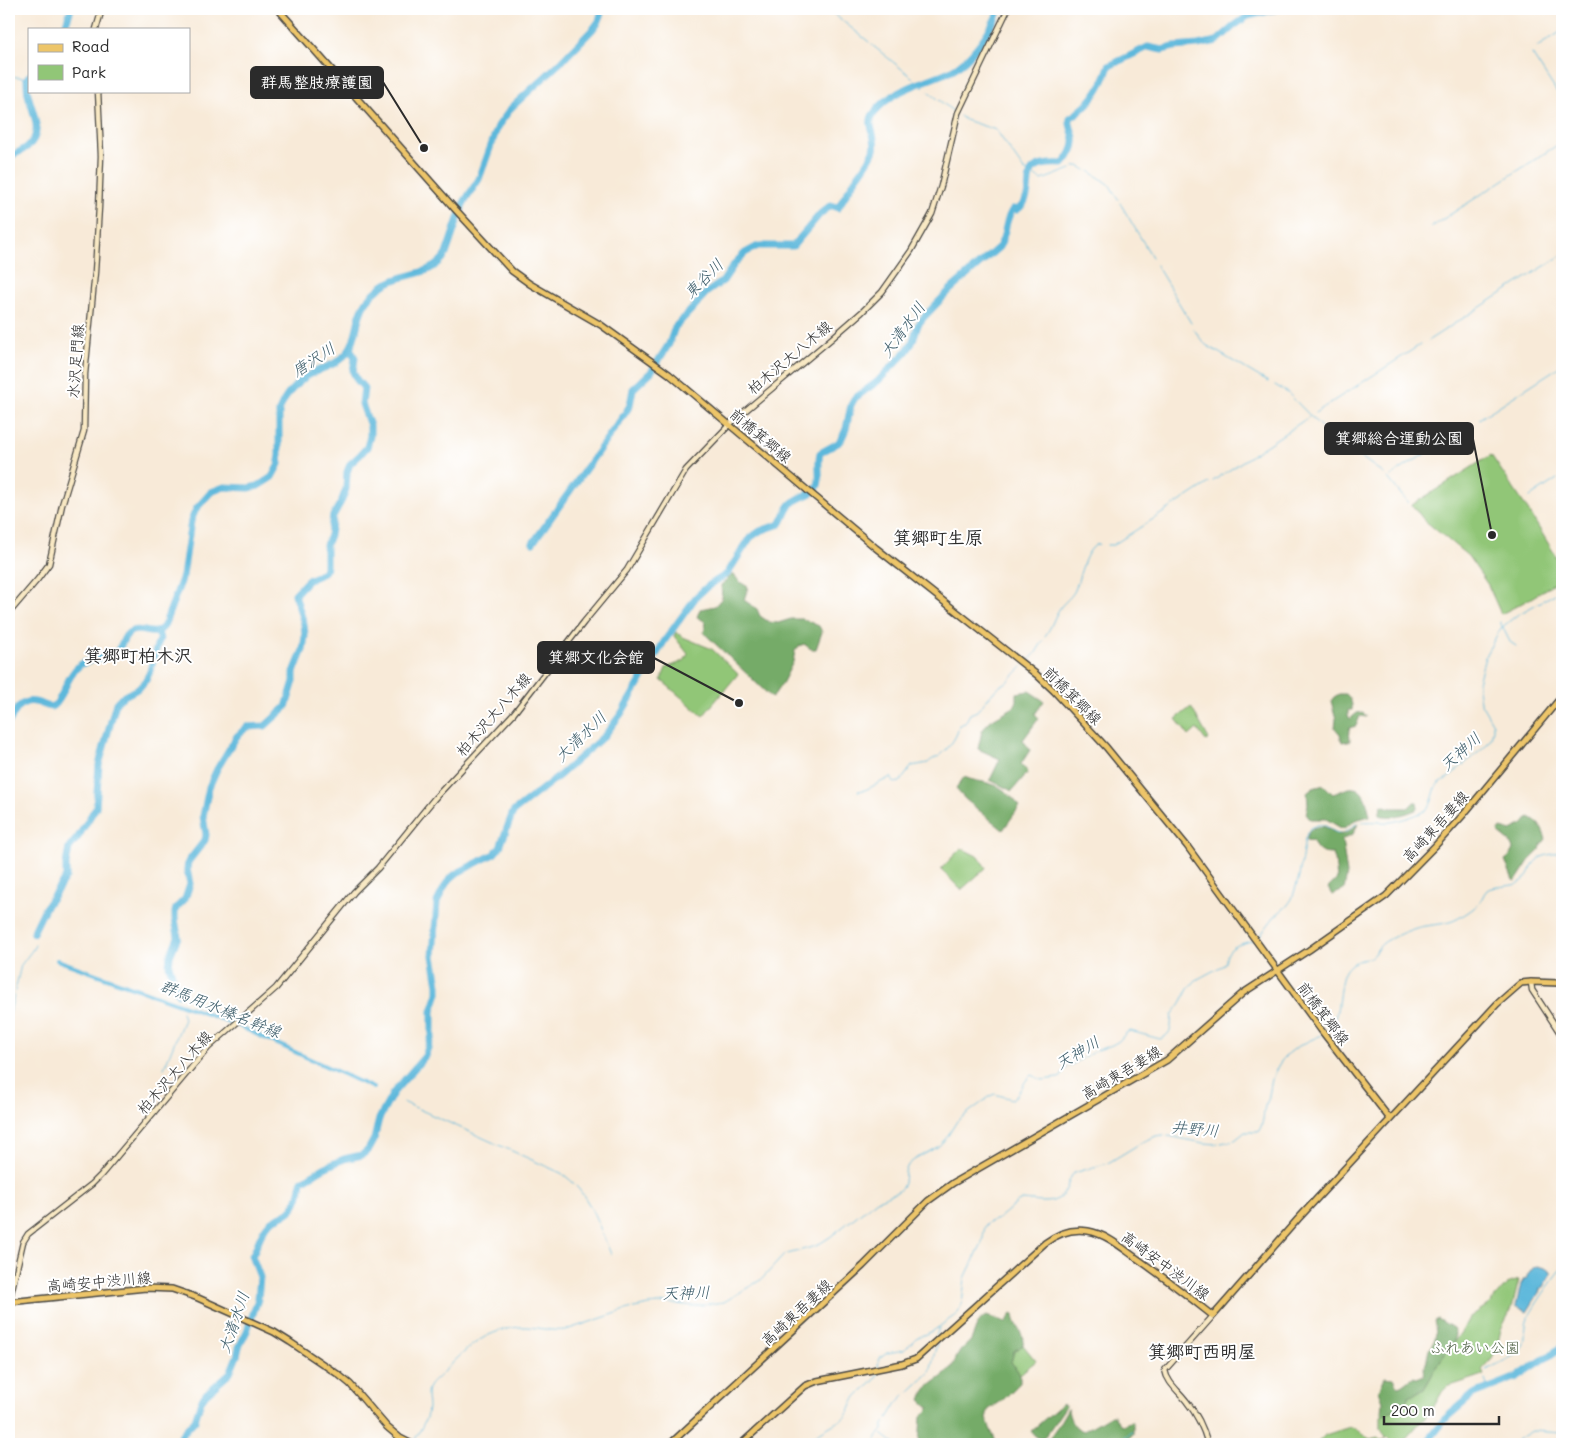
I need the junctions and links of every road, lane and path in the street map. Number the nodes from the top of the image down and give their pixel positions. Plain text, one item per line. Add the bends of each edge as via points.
1 (102, 9) edge
2 (278, 9) edge
3 (1008, 9) edge
4 (96, 28) edge
5 (98, 92) edge
6 (730, 424) junction
7 (9, 613) edge
8 (1562, 696) edge
9 (1277, 971) junction
10 (1562, 981) edge
11 (1531, 982) junction
12 (1562, 1036) edge
13 (1390, 1119) junction
14 (9, 1302) edge
15 (1213, 1316) junction
16 (412, 1444) edge
17 (670, 1444) edge
18 (741, 1444) edge
19 (1208, 1444) edge

1 - 4 main road
2 - 6 main road, 前橋箕郷線 via 504,262 524,280 601,325
3 - 6 main road, 柏木沢大八木線 via 958,114 934,210 896,274 862,312
5 - 7 main road, 水沢足門線 via 100,198 85,374 84,431 62,504 49,564
6 - 9 main road, 前橋箕郷線 via 876,548 1054,691 1111,752 1187,846
6 - 14 main road, 柏木沢大八木線 via 686,470 627,570 514,713 434,799 276,988 203,1054 92,1184 28,1234 23,1242
8 - 9 main road, 高崎東吾妻線 via 1464,814 1394,888
9 - 13 main road, 前橋箕郷線
9 - 17 main road, 高崎東吾妻線 via 1233,1001 1167,1060 928,1200 864,1266
10 - 11 main road, 高崎安中渋川線
11 - 12 main road via 1532,990
11 - 13 main road, 高崎安中渋川線 via 1521,982 1497,1004
13 - 15 main road, 高崎安中渋川線
14 - 16 main road, 高崎安中渋川線 via 146,1288 172,1289 198,1298 290,1342 345,1380 387,1427
15 - 18 main road, 高崎安中渋川線 via 1110,1240 1088,1231 1069,1231 1045,1243 916,1359 805,1386
15 - 19 main road via 1165,1370 1167,1378 1194,1412

